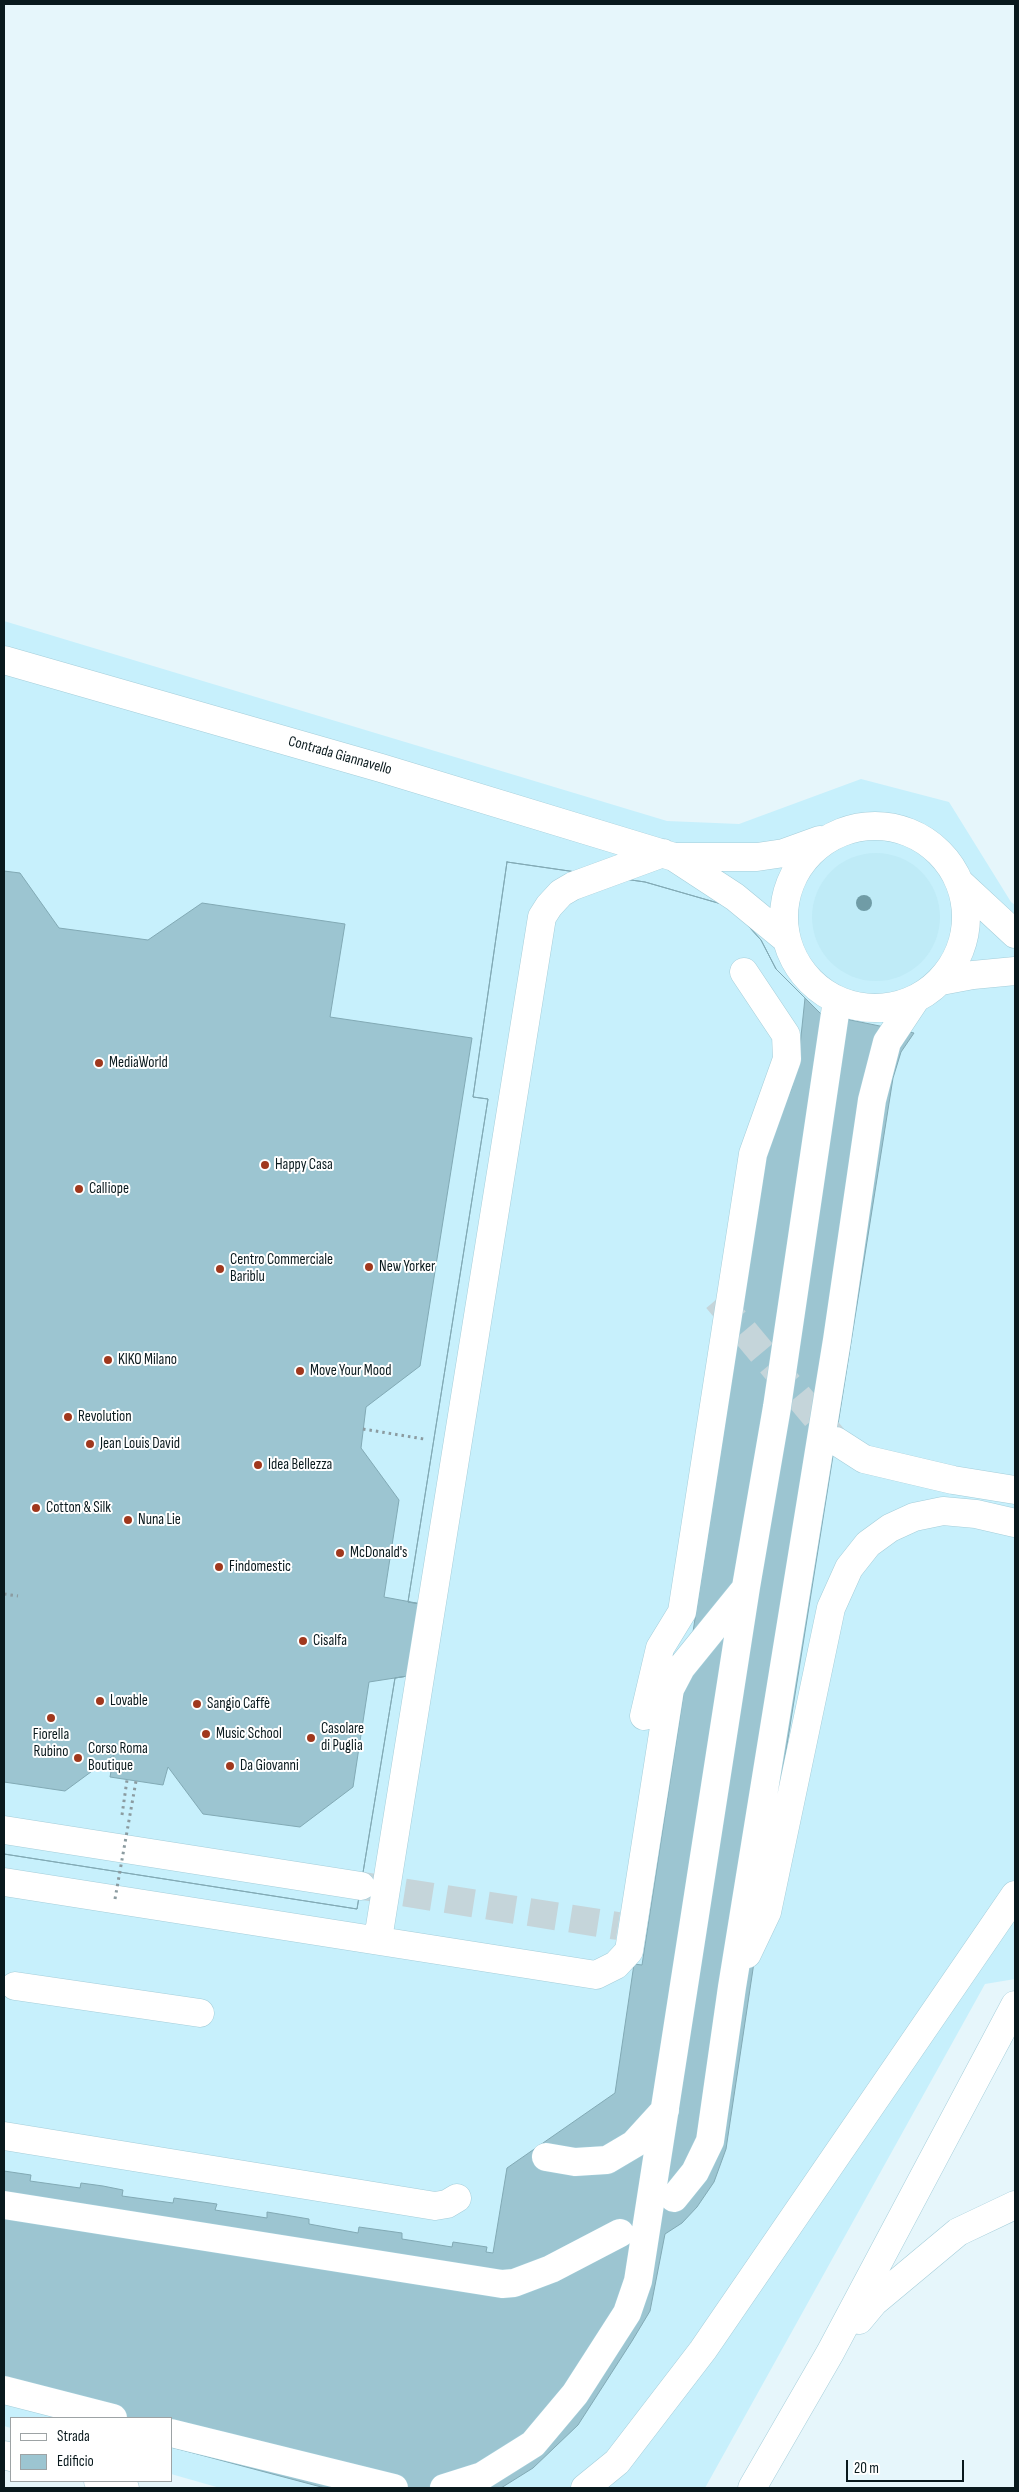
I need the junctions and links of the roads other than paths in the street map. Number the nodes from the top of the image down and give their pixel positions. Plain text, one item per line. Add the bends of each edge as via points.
1 (4, 660) edge
2 (831, 836) junction
3 (668, 855) junction
4 (960, 883) junction
5 (1015, 934) edge
6 (786, 939) junction
7 (1015, 971) edge
8 (744, 972) dead end
9 (940, 981) junction
10 (837, 1000) junction
11 (915, 1000) junction
12 (836, 1441) tunnel mouth
13 (1015, 1490) edge
14 (1015, 1523) edge
15 (746, 1587) junction
16 (644, 1716) dead end
17 (4, 1830) edge
18 (4, 1882) edge
19 (361, 1886) tunnel mouth
20 (1015, 1895) edge
21 (378, 1939) junction
22 (15, 1986) dead end
23 (732, 1987) junction
24 (1015, 2005) edge
25 (200, 2013) dead end
26 (665, 2110) junction
27 (4, 2136) edge
28 (546, 2157) dead end
29 (457, 2198) dead end
30 (674, 2198) dead end
31 (4, 2205) edge
32 (1015, 2205) edge
33 (620, 2232) dead end
34 (830, 2353) junction
35 (4, 2390) edge
36 (108, 2417) edge
37 (172, 2434) edge
38 (102, 2482) edge
39 (755, 2482) edge
40 (125, 2488) edge
41 (394, 2488) edge
42 (444, 2488) edge
43 (586, 2488) edge

1 - 3 street, Contrada Giannavello via 372,765
2 - 3 street via 784,853 757,857
2 - 4 street via 855,828 881,826 906,831 928,843 947,861
2 - 6 street via 801,862 785,899
3 - 6 street via 735,898
3 - 21 street via 573,886 561,894 542,917
4 - 5 street
4 - 9 street via 966,918 960,952
6 - 10 street via 804,976
7 - 9 street via 973,974
8 - 16 street via 786,1035 787,1059 753,1154 682,1612 660,1648
9 - 11 street
10 - 11 street via 876,1009
10 - 15 street via 778,1397
11 - 23 street via 887,1042 872,1100 837,1340
12 - 13 street via 864,1459 953,1480
14 - 23 street via 943,1511 914,1517 890,1528 868,1544 849,1568 831,1608 767,1912
15 - 21 street via 681,1668 670,1689 629,1952 616,1965 596,1975
15 - 26 street
17 - 19 street
18 - 21 street
20 - 43 street via 703,2350 616,2462
22 - 25 street
23 - 30 street via 710,2141 694,2172
24 - 34 street
26 - 28 street via 634,2144 607,2160 575,2162
26 - 42 street via 638,2282 627,2313 576,2394 532,2444 482,2476
27 - 29 street via 435,2206
31 - 33 street via 489,2283 514,2284 551,2269
32 - 34 street via 958,2232 874,2302
34 - 39 street
35 - 36 street
37 - 41 street
38 - 40 street

